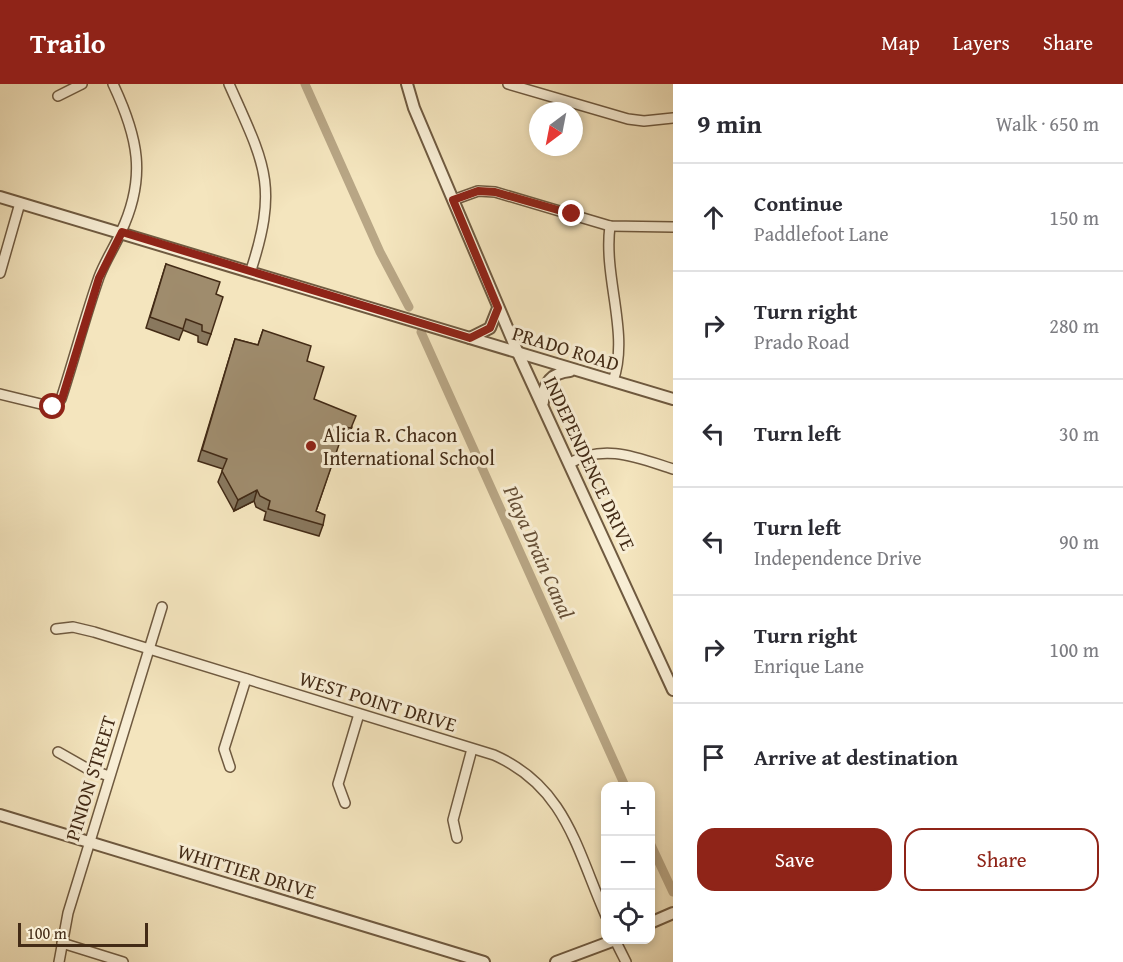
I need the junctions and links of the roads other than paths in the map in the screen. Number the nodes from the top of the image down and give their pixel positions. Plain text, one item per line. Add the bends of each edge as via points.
1 (82, 84) edge
2 (114, 84) edge
3 (229, 84) edge
4 (407, 84) edge
5 (508, 84) edge
6 (58, 96) dead end
7 (673, 118) edge
8 (0, 197) edge
9 (453, 200) junction
10 (20, 203) junction
11 (610, 226) junction
12 (673, 227) edge
13 (122, 232) junction
14 (251, 270) junction
15 (0, 273) edge
16 (498, 308) junction
17 (470, 338) junction
18 (518, 353) junction
19 (575, 370) junction
20 (613, 381) junction
21 (0, 393) edge
22 (673, 399) edge
23 (543, 405) junction
24 (570, 463) junction
25 (673, 469) edge
26 (162, 607) dead end
27 (56, 629) dead end
28 (148, 650) junction
29 (246, 679) junction
30 (673, 690) edge
31 (359, 714) junction
32 (472, 748) junction
33 (58, 752) dead end
34 (230, 767) dead end
35 (109, 776) junction
36 (345, 803) dead end
37 (0, 815) edge
38 (457, 838) dead end
39 (90, 842) junction
40 (601, 904) edge
41 (673, 913) edge
42 (655, 921) edge
43 (62, 942) junction
44 (602, 944) edge
45 (617, 944) edge
46 (460, 959) edge
47 (59, 962) edge
48 (123, 962) edge
49 (484, 962) edge
50 (555, 962) edge
51 (626, 962) edge

1 - 6 street
2 - 13 street via 137,146 135,189
3 - 14 street via 259,153 267,188 265,222
4 - 9 street, INDEPENDENCE DRIVE
5 - 7 street via 628,119
8 - 10 street, PRADO ROAD
9 - 11 street via 478,191 495,192
9 - 16 street, INDEPENDENCE DRIVE
10 - 13 street, PRADO ROAD
10 - 15 street
11 - 12 street
11 - 20 street via 609,275 619,348
13 - 14 street, PRADO ROAD
13 - 21 street via 99,278 62,399 53,407
14 - 17 street, PRADO ROAD
16 - 17 street via 490,328
16 - 18 street, INDEPENDENCE DRIVE
17 - 18 street, PRADO ROAD
18 - 19 street, PRADO ROAD
18 - 23 street, INDEPENDENCE DRIVE
19 - 20 street, PRADO ROAD
19 - 23 street via 549,379 543,391
20 - 22 street, PRADO ROAD
23 - 24 street, INDEPENDENCE DRIVE
24 - 25 street via 598,452 621,453
24 - 30 street, INDEPENDENCE DRIVE
26 - 28 street, PINION STREET
27 - 28 street, WEST POINT DRIVE via 73,627
28 - 29 street, WEST POINT DRIVE
28 - 35 street, PINION STREET
29 - 31 street, WEST POINT DRIVE
29 - 34 street via 224,749
31 - 32 street, WEST POINT DRIVE
31 - 36 street via 338,784
32 - 38 street via 453,819
32 - 40 street, WEST POINT DRIVE via 512,763 547,790 559,807
33 - 35 street via 88,770
35 - 39 street, PINION STREET
37 - 39 street, WHITTIER DRIVE
39 - 43 street, PINION STREET
39 - 46 street, WHITTIER DRIVE
41 - 42 street
43 - 47 street, PINION STREET
43 - 48 street
44 - 50 street
45 - 51 street
46 - 49 street, WHITTIER DRIVE

